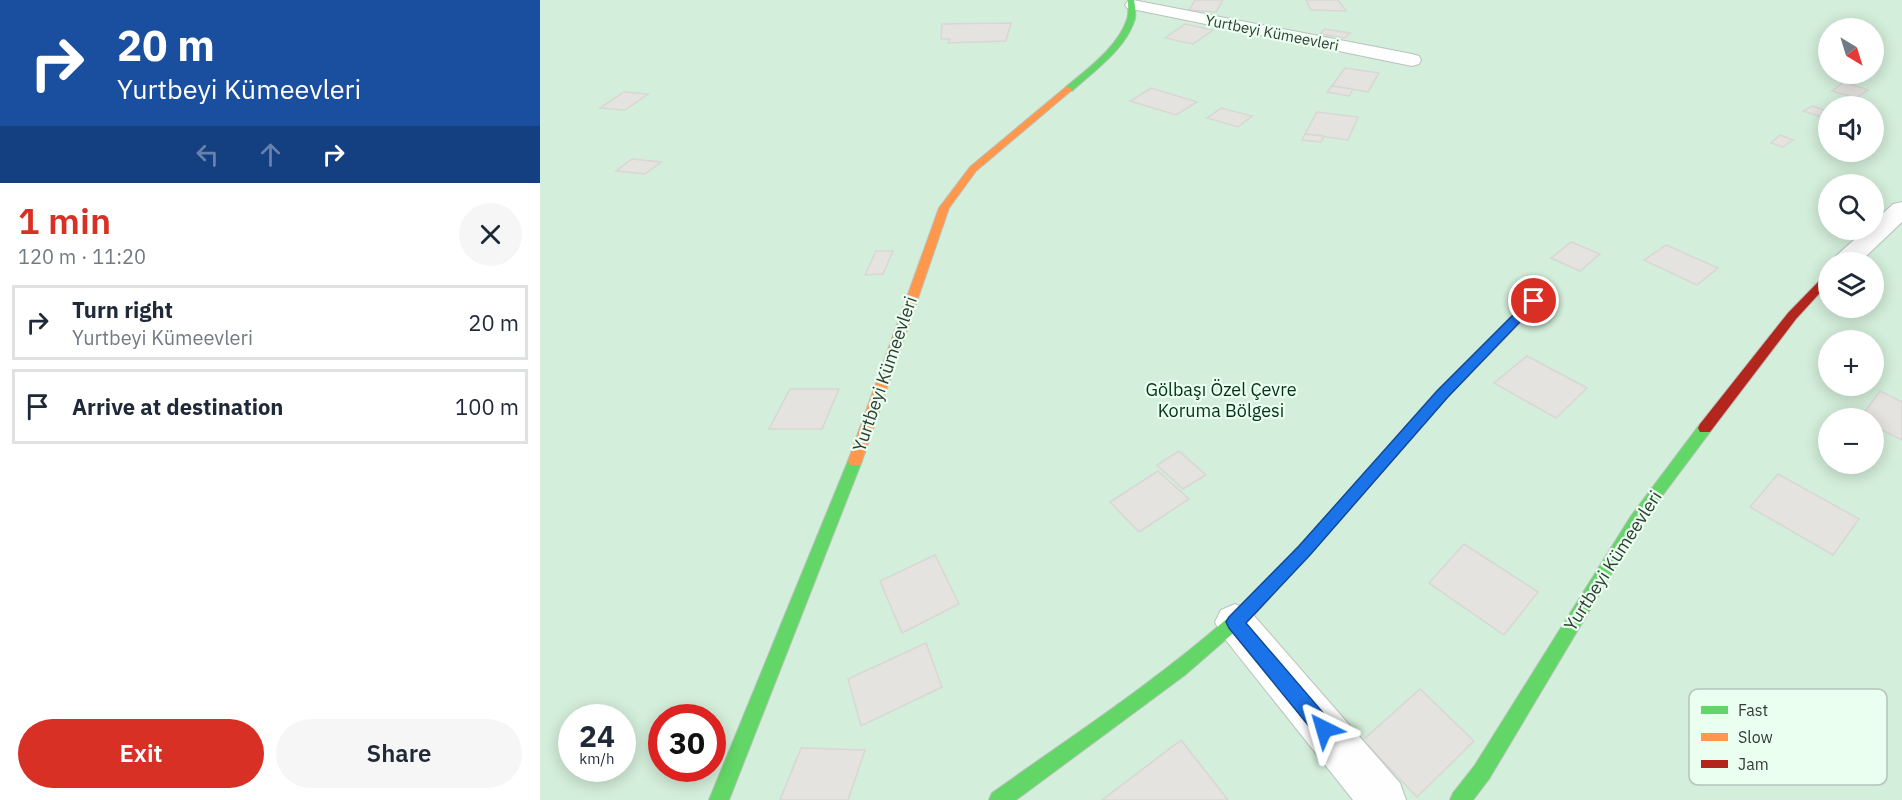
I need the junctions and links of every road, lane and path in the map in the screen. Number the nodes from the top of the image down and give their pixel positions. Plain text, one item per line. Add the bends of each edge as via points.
1 (1132, 3) edge
2 (1412, 60) dead end
3 (1902, 208) edge
4 (1856, 252) edge
5 (1818, 289) edge
6 (1534, 301) dead end
7 (1235, 622) junction
8 (719, 800) edge
9 (999, 800) edge
10 (1383, 800) edge
11 (1460, 800) edge

1 - 2 street, Yurtbeyi Kümeevleri
1 - 8 street, Yurtbeyi Kümeevleri via 1128,26 1104,57 973,169 944,208 853,466
3 - 4 street
5 - 11 street, Yurtbeyi Kümeevleri via 1755,362 1636,520 1482,772
6 - 7 street via 1442,394 1286,571
7 - 9 street via 1143,696
7 - 10 street

